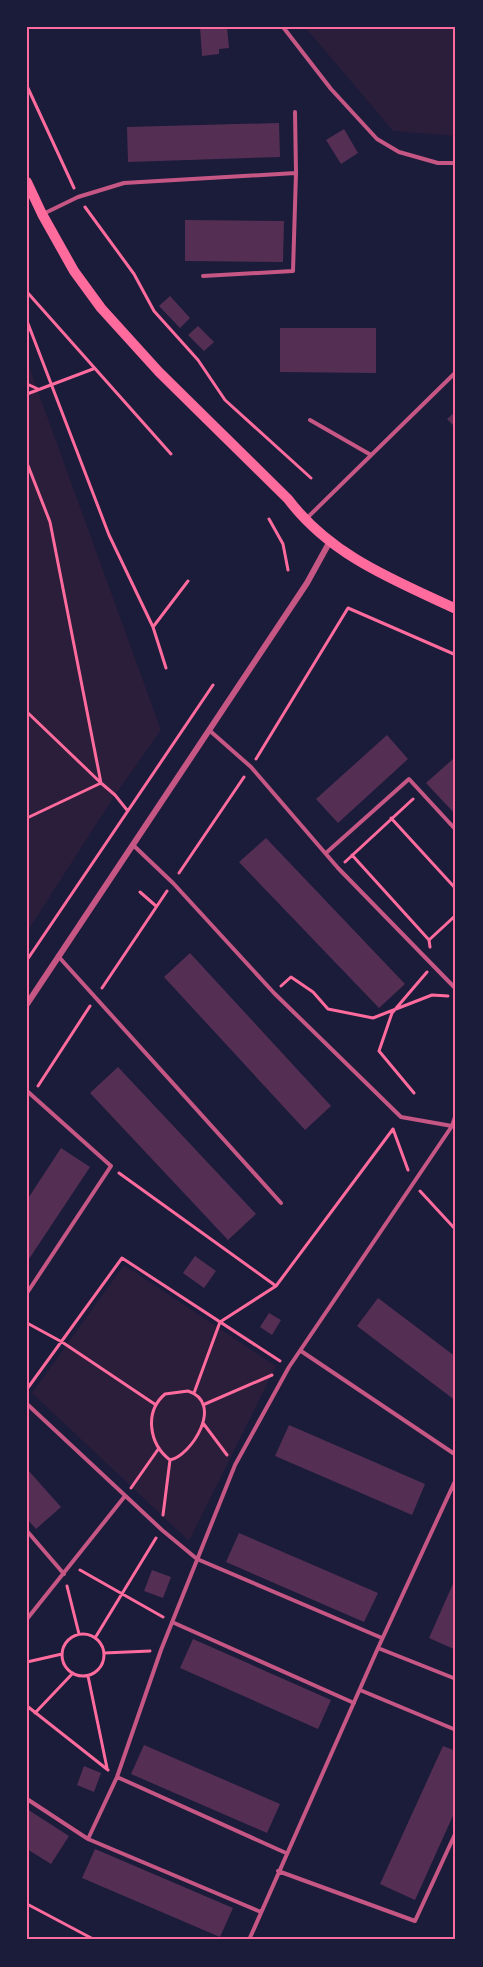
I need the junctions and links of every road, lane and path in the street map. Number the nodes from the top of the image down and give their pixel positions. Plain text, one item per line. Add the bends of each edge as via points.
1 (283, 27) edge
2 (27, 86) edge
3 (295, 112) dead end
4 (456, 163) edge
5 (296, 173) junction
6 (27, 182) edge
7 (78, 197) junction
8 (42, 214) junction
9 (204, 276) dead end
10 (27, 292) edge
11 (27, 321) edge
12 (93, 369) junction
13 (456, 372) edge
14 (27, 384) edge
15 (52, 387) junction
16 (38, 389) junction
17 (27, 394) edge
18 (310, 420) dead end
19 (171, 454) dead end
20 (371, 454) junction
21 (27, 463) edge
22 (311, 478) dead end
23 (269, 519) dead end
24 (304, 521) junction
25 (329, 543) junction
26 (288, 570) dead end
27 (188, 581) dead end
28 (456, 609) edge
29 (153, 627) junction
30 (456, 655) edge
31 (166, 668) dead end
32 (213, 685) dead end
33 (27, 712) edge
34 (208, 730) junction
35 (251, 767) junction
36 (101, 783) junction
37 (421, 792) junction
38 (126, 810) junction
39 (27, 818) edge
40 (392, 818) junction
41 (456, 830) edge
42 (133, 845) junction
43 (326, 853) junction
44 (352, 855) junction
45 (338, 868) junction
46 (172, 883) junction
47 (456, 889) edge
48 (140, 892) dead end
49 (157, 906) junction
50 (456, 915) edge
51 (429, 940) junction
52 (418, 949) junction
53 (57, 956) junction
54 (27, 960) edge
55 (433, 964) junction
56 (456, 988) edge
57 (274, 993) junction
58 (456, 997) edge
59 (95, 999) junction
60 (27, 1004) edge
61 (392, 1013) junction
62 (27, 1091) edge
63 (414, 1093) dead end
64 (32, 1095) junction
65 (456, 1114) edge
66 (452, 1126) junction
67 (393, 1129) dead end
68 (111, 1166) junction
69 (281, 1203) dead end
70 (276, 1286) junction
71 (27, 1293) edge
72 (220, 1322) junction
73 (27, 1323) edge
74 (62, 1342) junction
75 (301, 1351) junction
76 (289, 1367) junction
77 (27, 1389) edge
78 (194, 1393) junction
79 (27, 1404) edge
80 (205, 1404) junction
81 (156, 1405) junction
82 (203, 1423) junction
83 (159, 1448) junction
84 (456, 1455) edge
85 (170, 1460) junction
86 (235, 1465) junction
87 (456, 1479) edge
88 (125, 1496) junction
89 (162, 1530) junction
90 (27, 1531) edge
91 (197, 1559) junction
92 (71, 1565) junction
93 (64, 1574) junction
94 (121, 1592) junction
95 (27, 1619) edge
96 (172, 1622) junction
97 (79, 1634) junction
98 (95, 1638) junction
99 (382, 1638) junction
100 (378, 1648) junction
101 (162, 1650) junction
102 (104, 1653) junction
103 (62, 1654) junction
104 (27, 1662) edge
105 (73, 1673) junction
106 (88, 1676) junction
107 (456, 1679) edge
108 (360, 1690) junction
109 (354, 1703) junction
110 (27, 1706) edge
111 (35, 1713) junction
112 (456, 1730) edge
113 (107, 1769) junction
114 (117, 1777) junction
115 (27, 1799) edge
116 (456, 1832) edge
117 (88, 1839) junction
118 (286, 1853) junction
119 (278, 1871) junction
120 (27, 1904) edge
121 (261, 1912) junction
122 (95, 1940) edge
123 (249, 1940) edge

1 - 4 lane via 331,89 377,139 399,152 438,163
2 - 7 path
3 - 5 lane
5 - 7 lane via 124,183
5 - 9 lane via 293,271
6 - 8 main road
7 - 8 lane
7 - 22 path via 134,274 154,311 198,360 225,400
8 - 24 main road via 100,308 288,499
10 - 12 path
11 - 15 path
12 - 15 path
12 - 19 path
13 - 20 lane
14 - 16 path
15 - 16 path
15 - 29 path via 109,535
16 - 17 path
18 - 20 lane
20 - 24 lane
21 - 36 path via 50,522
23 - 26 path via 283,544
24 - 25 main road
25 - 28 main road
25 - 34 street via 307,583
27 - 29 path
29 - 31 path
30 - 35 path via 348,608
32 - 38 path
33 - 36 path
34 - 35 lane
34 - 42 street
35 - 43 lane
35 - 46 path
36 - 38 path
36 - 39 path
37 - 40 path
37 - 41 lane
37 - 43 lane via 409,779
38 - 54 path
40 - 44 path
40 - 47 path
42 - 46 lane
42 - 53 street
43 - 45 lane
44 - 45 path
44 - 51 path
45 - 52 lane
46 - 49 path
46 - 57 lane
48 - 49 path
49 - 59 path
50 - 51 path
51 - 52 path
51 - 55 path
52 - 55 lane
53 - 59 lane
53 - 60 street
55 - 56 lane
55 - 61 path
57 - 61 path via 291,977 313,992 328,1009 374,1018
57 - 66 lane via 401,1117
58 - 61 path via 432,995
59 - 64 path
59 - 69 lane
61 - 63 path via 379,1051
62 - 64 lane
64 - 68 lane
65 - 66 lane
66 - 75 lane
67 - 70 path
68 - 70 path
68 - 71 lane
70 - 72 path
72 - 74 path via 122,1258
72 - 76 path
72 - 78 path
73 - 74 path
74 - 77 path
74 - 81 path
75 - 76 lane
75 - 84 lane
76 - 80 path
76 - 86 lane
78 - 80 path
78 - 81 path via 171,1392
79 - 88 lane
80 - 82 path
81 - 83 path via 151,1410 150,1427
82 - 85 path via 184,1454
82 - 86 path
83 - 85 path
83 - 88 path
85 - 89 path
86 - 91 lane
87 - 99 lane
88 - 89 lane
88 - 92 lane
89 - 91 lane
89 - 94 path
90 - 93 lane
91 - 96 lane
91 - 99 lane
92 - 93 lane
92 - 94 path
93 - 95 lane
93 - 97 path
94 - 96 path
94 - 98 path
96 - 101 lane
96 - 109 lane
97 - 98 path
97 - 103 path via 67,1641
98 - 102 path
99 - 100 lane
100 - 107 lane
100 - 108 lane
101 - 102 path
101 - 114 lane
102 - 106 path via 102,1665
103 - 104 path
103 - 105 path via 64,1665
105 - 106 path
105 - 111 path
106 - 113 path
108 - 109 lane
108 - 112 lane
109 - 118 lane
110 - 111 path
111 - 113 path
113 - 114 path
114 - 117 lane
114 - 118 lane
115 - 117 lane
116 - 119 lane via 415,1921
117 - 121 lane
118 - 119 lane
119 - 121 lane
120 - 122 path
121 - 123 lane

